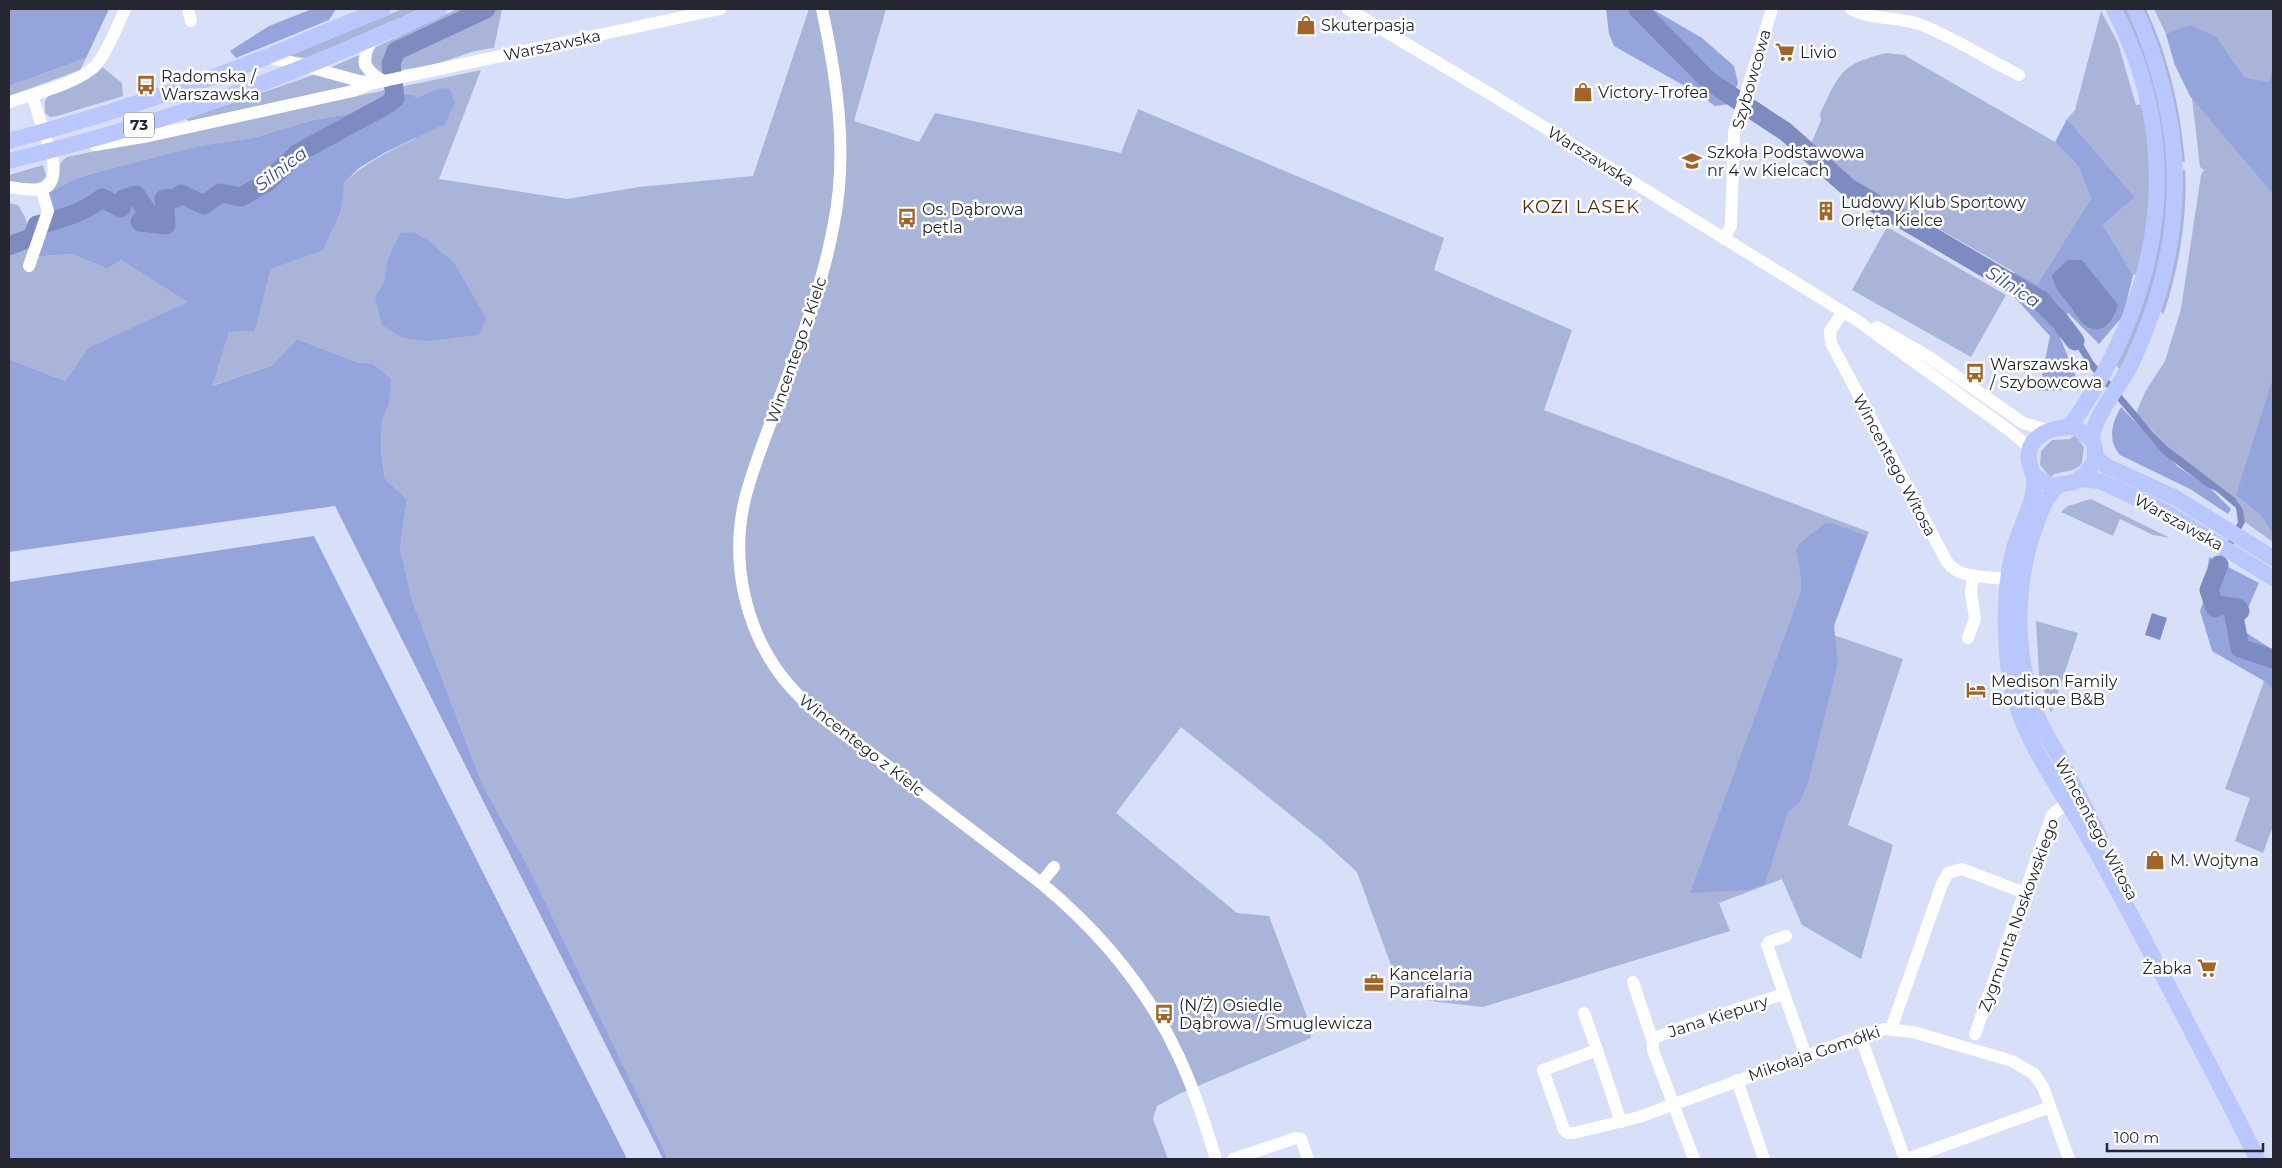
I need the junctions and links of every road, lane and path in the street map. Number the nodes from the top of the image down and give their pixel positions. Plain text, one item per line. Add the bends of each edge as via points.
1 (125, 9) edge
2 (383, 9) edge
3 (439, 9) edge
4 (720, 9) edge
5 (822, 9) edge
6 (1348, 9) edge
7 (1772, 9) edge
8 (1851, 9) edge
9 (2114, 9) edge
10 (2135, 9) edge
11 (372, 39) junction
12 (266, 57) junction
13 (307, 66) junction
14 (2019, 75) dead end
15 (385, 81) junction
16 (370, 84) junction
17 (32, 95) junction
18 (9, 102) edge
19 (44, 131) junction
20 (9, 141) edge
21 (70, 146) junction
22 (49, 151) junction
23 (9, 162) edge
24 (9, 187) edge
25 (42, 190) junction
26 (1725, 239) junction
27 (30, 266) dead end
28 (1843, 312) junction
29 (1858, 321) junction
30 (2064, 428) junction
31 (2047, 430) junction
32 (2094, 447) junction
33 (2030, 451) junction
34 (2034, 476) junction
35 (2080, 479) junction
36 (2061, 484) junction
37 (2273, 558) edge
38 (1973, 575) junction
39 (2273, 578) edge
40 (2008, 579) junction
41 (1968, 638) dead end
42 (2068, 802) junction
43 (1054, 867) dead end
44 (1041, 883) junction
45 (2025, 893) junction
46 (1786, 936) dead end
47 (1633, 982) dead end
48 (1784, 994) junction
49 (1584, 1013) dead end
50 (1891, 1028) junction
51 (1975, 1034) dead end
52 (1860, 1036) junction
53 (1652, 1039) junction
54 (1596, 1050) junction
55 (1806, 1056) junction
56 (1737, 1080) junction
57 (1673, 1104) junction
58 (2050, 1107) junction
59 (1621, 1122) junction
60 (1927, 1156) edge
61 (1216, 1159) edge
62 (1233, 1159) edge
63 (1308, 1159) edge
64 (1694, 1159) edge
65 (1764, 1159) edge
66 (1906, 1159) edge
67 (2069, 1159) edge
68 (2257, 1159) edge
69 (2269, 1159) edge

1 - 17 street via 97,63 82,76
2 - 12 main road, 73
3 - 11 main road, 73
4 - 15 street, Warszawska
5 - 44 street, Wincentego z Kielc via 837,95 838,204 823,272 744,502 740,558 746,601 767,654 783,678 811,708
6 - 26 street, Warszawska
7 - 26 street, Szybowcowa via 1738,114 1732,153 1731,225
8 - 14 street via 1874,17 1896,18 1922,25
9 - 30 main road via 2133,53 2150,110 2156,192 2152,242 2145,278 2108,368 2074,422
10 - 32 main road via 2151,46 2165,93 2173,137 2174,223 2164,281 2146,334 2094,427
11 - 13 main road, 73
11 - 15 street via 366,50 365,65 375,77
12 - 13 street, Warszawska
12 - 19 main road, 73
13 - 16 street, Warszawska
13 - 21 main road, 73 via 202,105
15 - 16 street, Warszawska
16 - 21 street, Warszawska via 352,91 149,136
17 - 18 street
17 - 19 street
19 - 20 main road, 73
19 - 22 street
21 - 22 main road, 73
22 - 23 main road, 73
22 - 25 street via 54,170 51,184
24 - 25 street via 34,192
25 - 27 street via 48,211
26 - 28 street, Warszawska
28 - 29 street, Warszawska
28 - 38 street, Wincentego Witosa via 1830,331 1831,343 1947,562 1959,572
29 - 31 street, Warszawska via 1874,325 1909,345 2023,423
29 - 33 street, Warszawska via 2010,431
30 - 31 main road
30 - 32 main road via 2080,429
31 - 33 main road via 2038,436
32 - 35 main road via 2091,468
32 - 37 main road, Warszawska via 2098,460 2106,466 2174,497
33 - 34 main road via 2028,461
34 - 36 main road via 2049,485
34 - 40 main road, Wincentego Witosa via 2034,490 2016,540
35 - 36 main road
35 - 39 main road, Warszawska via 2100,481 2166,512
36 - 69 main road, Wincentego Witosa via 2051,493 2035,528 2022,581 2020,646 2030,696 2038,717
38 - 40 street, Wincentego Witosa
38 - 41 street via 1971,593 1975,618
40 - 42 main road, Wincentego Witosa via 2005,620 2012,688 2030,736
42 - 45 street, Zygmunta Noskowskiego via 2052,816
42 - 68 main road, Wincentego Witosa
43 - 44 street
44 - 61 street, Wincentego z Kielc via 1108,948 1158,1018 1194,1092
45 - 50 street via 1962,869 1948,873
45 - 51 street, Zygmunta Noskowskiego
46 - 48 street via 1767,945
47 - 53 street, Jana Kiepury
48 - 53 street, Jana Kiepury
48 - 55 street
49 - 54 street
50 - 52 street, Mikołaja Gomółki
50 - 58 street, Mikołaja Gomółki via 1922,1034 2021,1065 2040,1082
52 - 55 street, Mikołaja Gomółki
52 - 66 street
53 - 57 street, Jana Kiepury
54 - 59 street
54 - 59 street, Mikołaja Gomółki via 1543,1070 1566,1132 1574,1134
55 - 56 street, Mikołaja Gomółki
56 - 57 street, Mikołaja Gomółki
56 - 65 street
57 - 59 street, Mikołaja Gomółki
57 - 64 street, Jana Kiepury
58 - 60 street
58 - 67 street, Mikołaja Gomółki
60 - 66 street
62 - 63 street via 1296,1138 1301,1139

